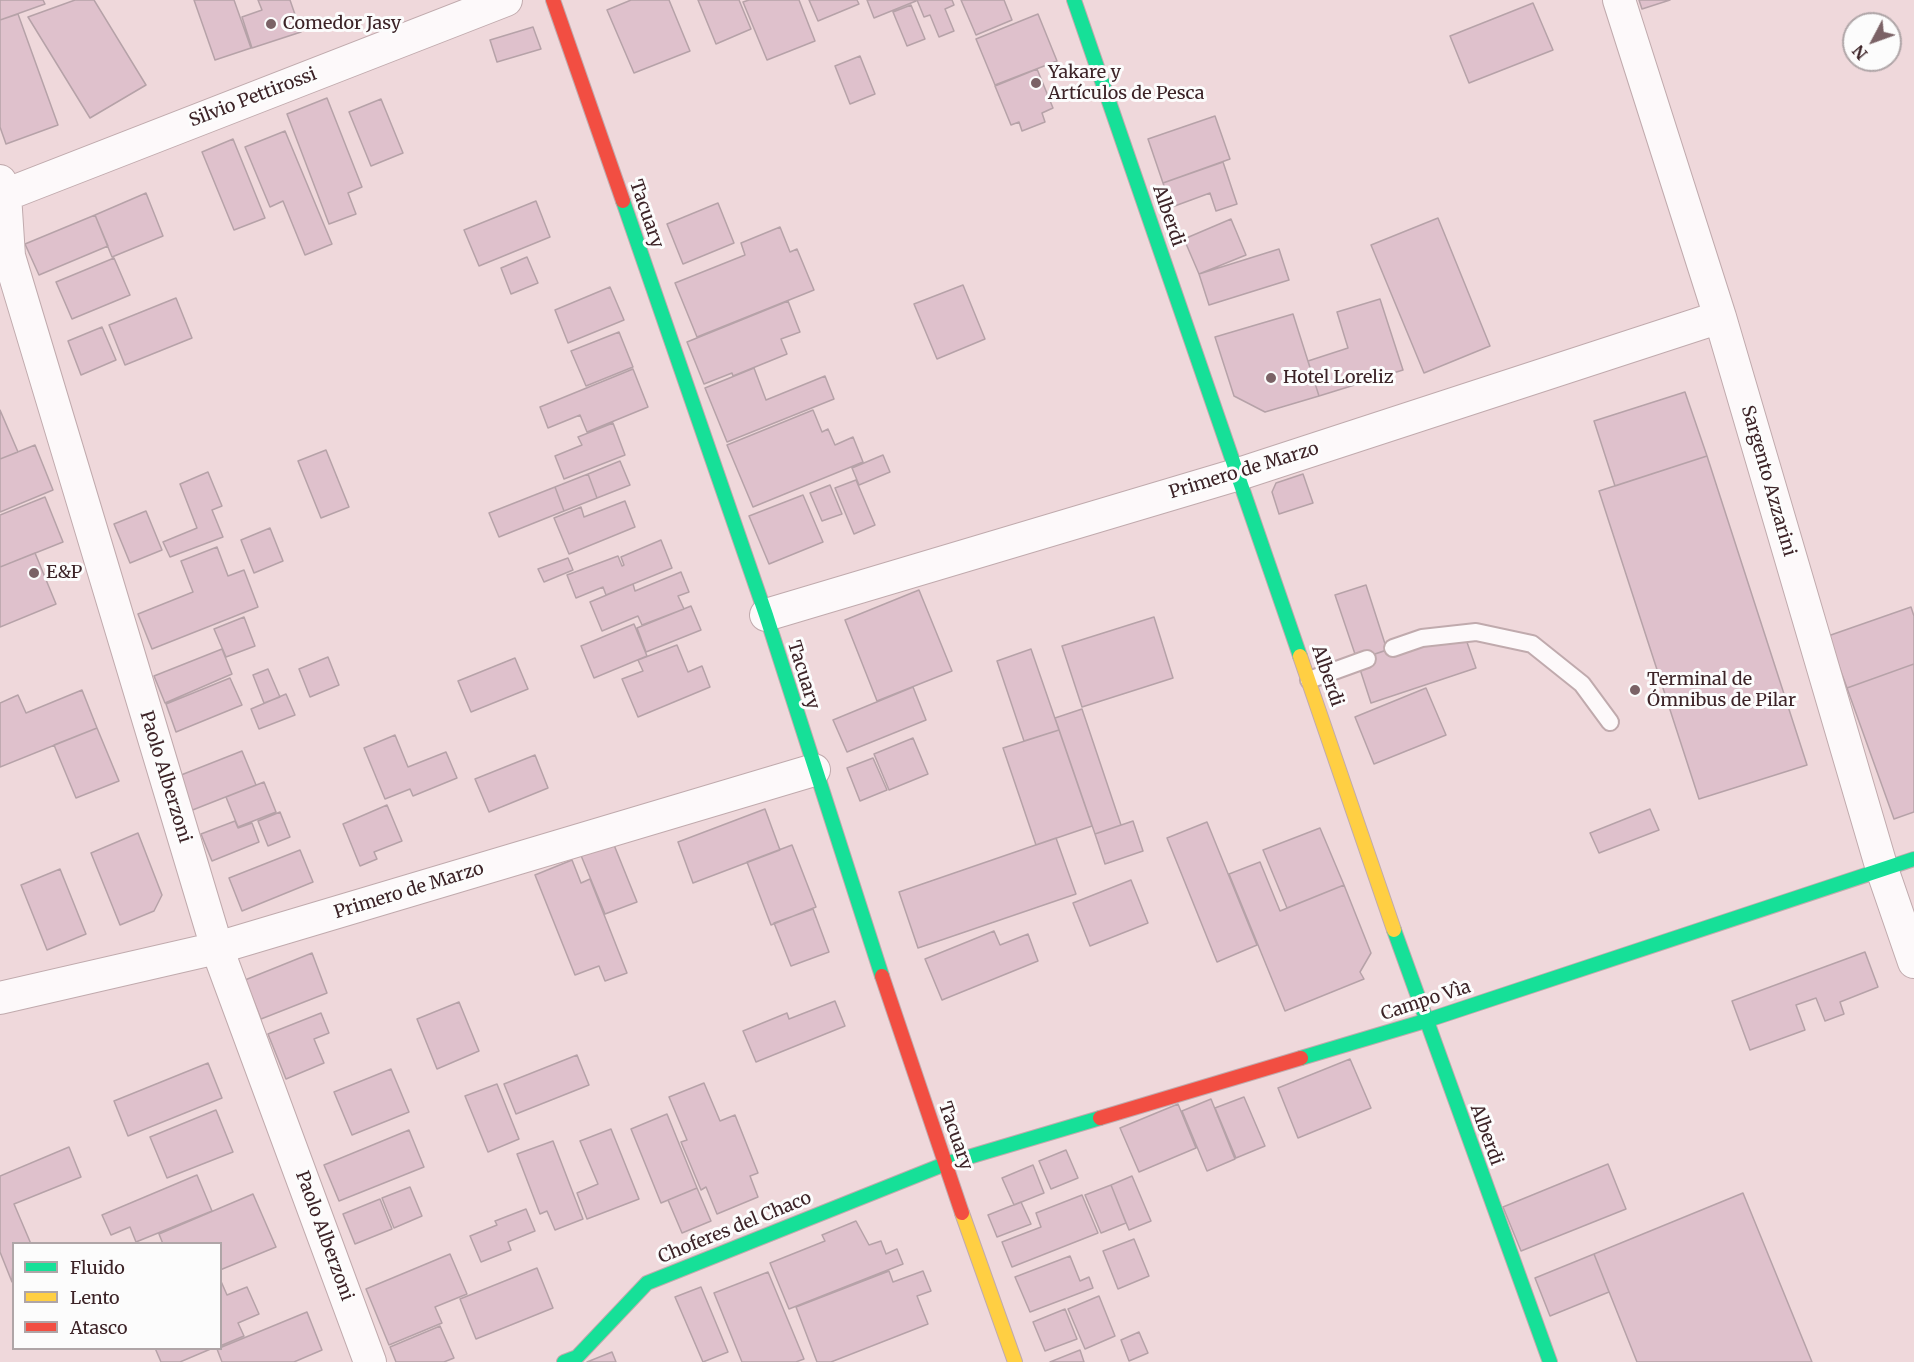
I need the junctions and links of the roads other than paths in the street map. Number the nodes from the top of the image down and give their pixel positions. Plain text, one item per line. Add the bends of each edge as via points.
1 (506, 0) edge
2 (553, 0) edge
3 (1074, 0) edge
4 (1619, 0) edge
5 (2, 191) edge
6 (1720, 317) junction
7 (1239, 474) junction
8 (766, 615) junction
9 (1393, 648) dead end
10 (1367, 658) dead end
11 (1309, 680) junction
12 (1610, 722) dead end
13 (814, 770) junction
14 (1914, 859) edge
15 (1882, 869) junction
16 (217, 948) junction
17 (1914, 962) edge
18 (0, 998) edge
19 (1425, 1021) junction
20 (945, 1164) junction
21 (370, 1362) edge
22 (564, 1362) edge
23 (1015, 1362) edge
24 (1550, 1362) edge

1 - 5 street, Silvio Pettirossi
2 - 8 street, Tacuary
3 - 7 street, Alberdi
4 - 6 street, Sargento Azzarini
5 - 16 street, Paolo Alberzoni via 9,256
6 - 7 street, Primero de Marzo
6 - 15 street, Sargento Azzarini
7 - 8 street, Primero de Marzo
7 - 11 street, Alberdi
8 - 13 street, Tacuary
9 - 12 lane via 1422,638 1476,632 1532,644 1582,684
10 - 11 lane
11 - 19 street, Alberdi
13 - 16 street, Primero de Marzo
13 - 20 street, Tacuary
14 - 15 street, Campo Vìa
15 - 17 street, Sargento Azzarini
15 - 19 street, Campo Vìa
16 - 18 street, Primero de Marzo
16 - 21 street, Paolo Alberzoni
19 - 20 street, Campo Vìa
19 - 24 street, Alberdi
20 - 22 street, Choferes del Chaco via 647,1283 577,1357
20 - 23 street, Tacuary

